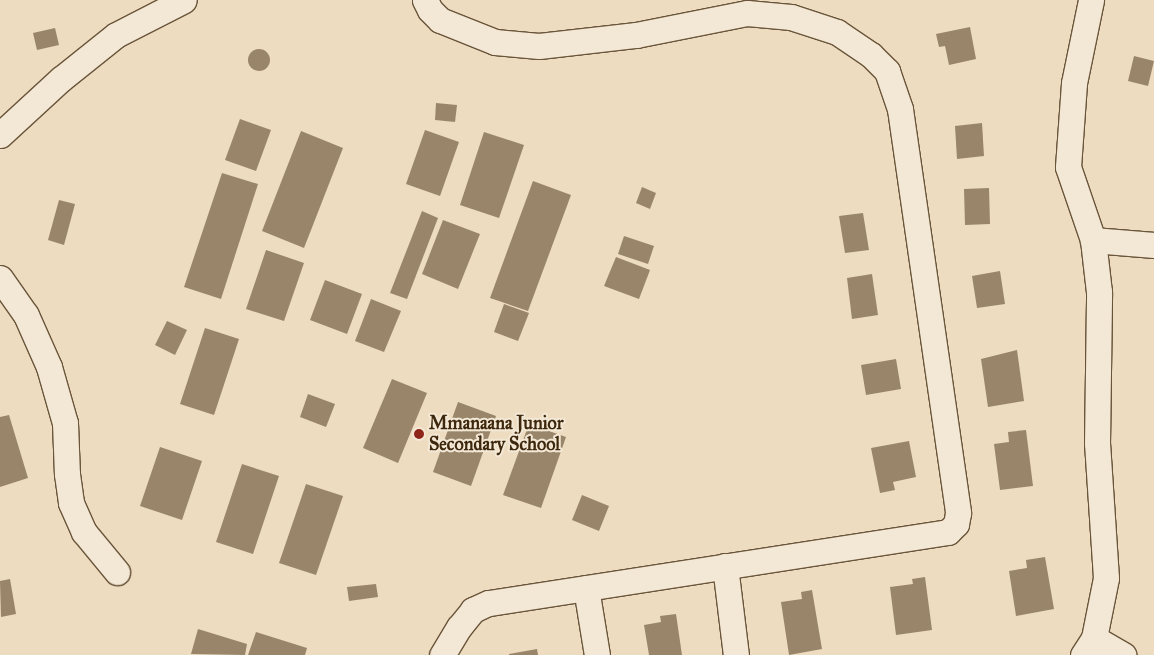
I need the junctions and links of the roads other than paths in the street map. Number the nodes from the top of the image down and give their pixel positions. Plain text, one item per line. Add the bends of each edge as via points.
1 (184, 0) edge
2 (425, 0) edge
3 (1092, 0) edge
4 (0, 135) edge
5 (1093, 240) junction
6 (1154, 245) edge
7 (0, 278) edge
8 (725, 566) junction
9 (117, 572) dead end
10 (586, 588) junction
11 (1089, 646) edge
12 (442, 655) edge
13 (597, 655) edge
14 (736, 655) edge
15 (1124, 655) edge

1 - 4 street via 116,35 61,79
2 - 8 street via 440,20 495,42 539,46 636,35 747,14 791,18 837,32 871,55 887,71 900,109 958,514 956,524 948,532
3 - 5 street via 1074,83 1068,167
5 - 6 street
5 - 11 street via 1099,292 1097,444 1106,578
7 - 9 street via 26,315 49,367 65,423 70,503 84,532
8 - 10 street
8 - 14 street
10 - 12 street via 488,603 474,610
10 - 13 street
11 - 15 street

